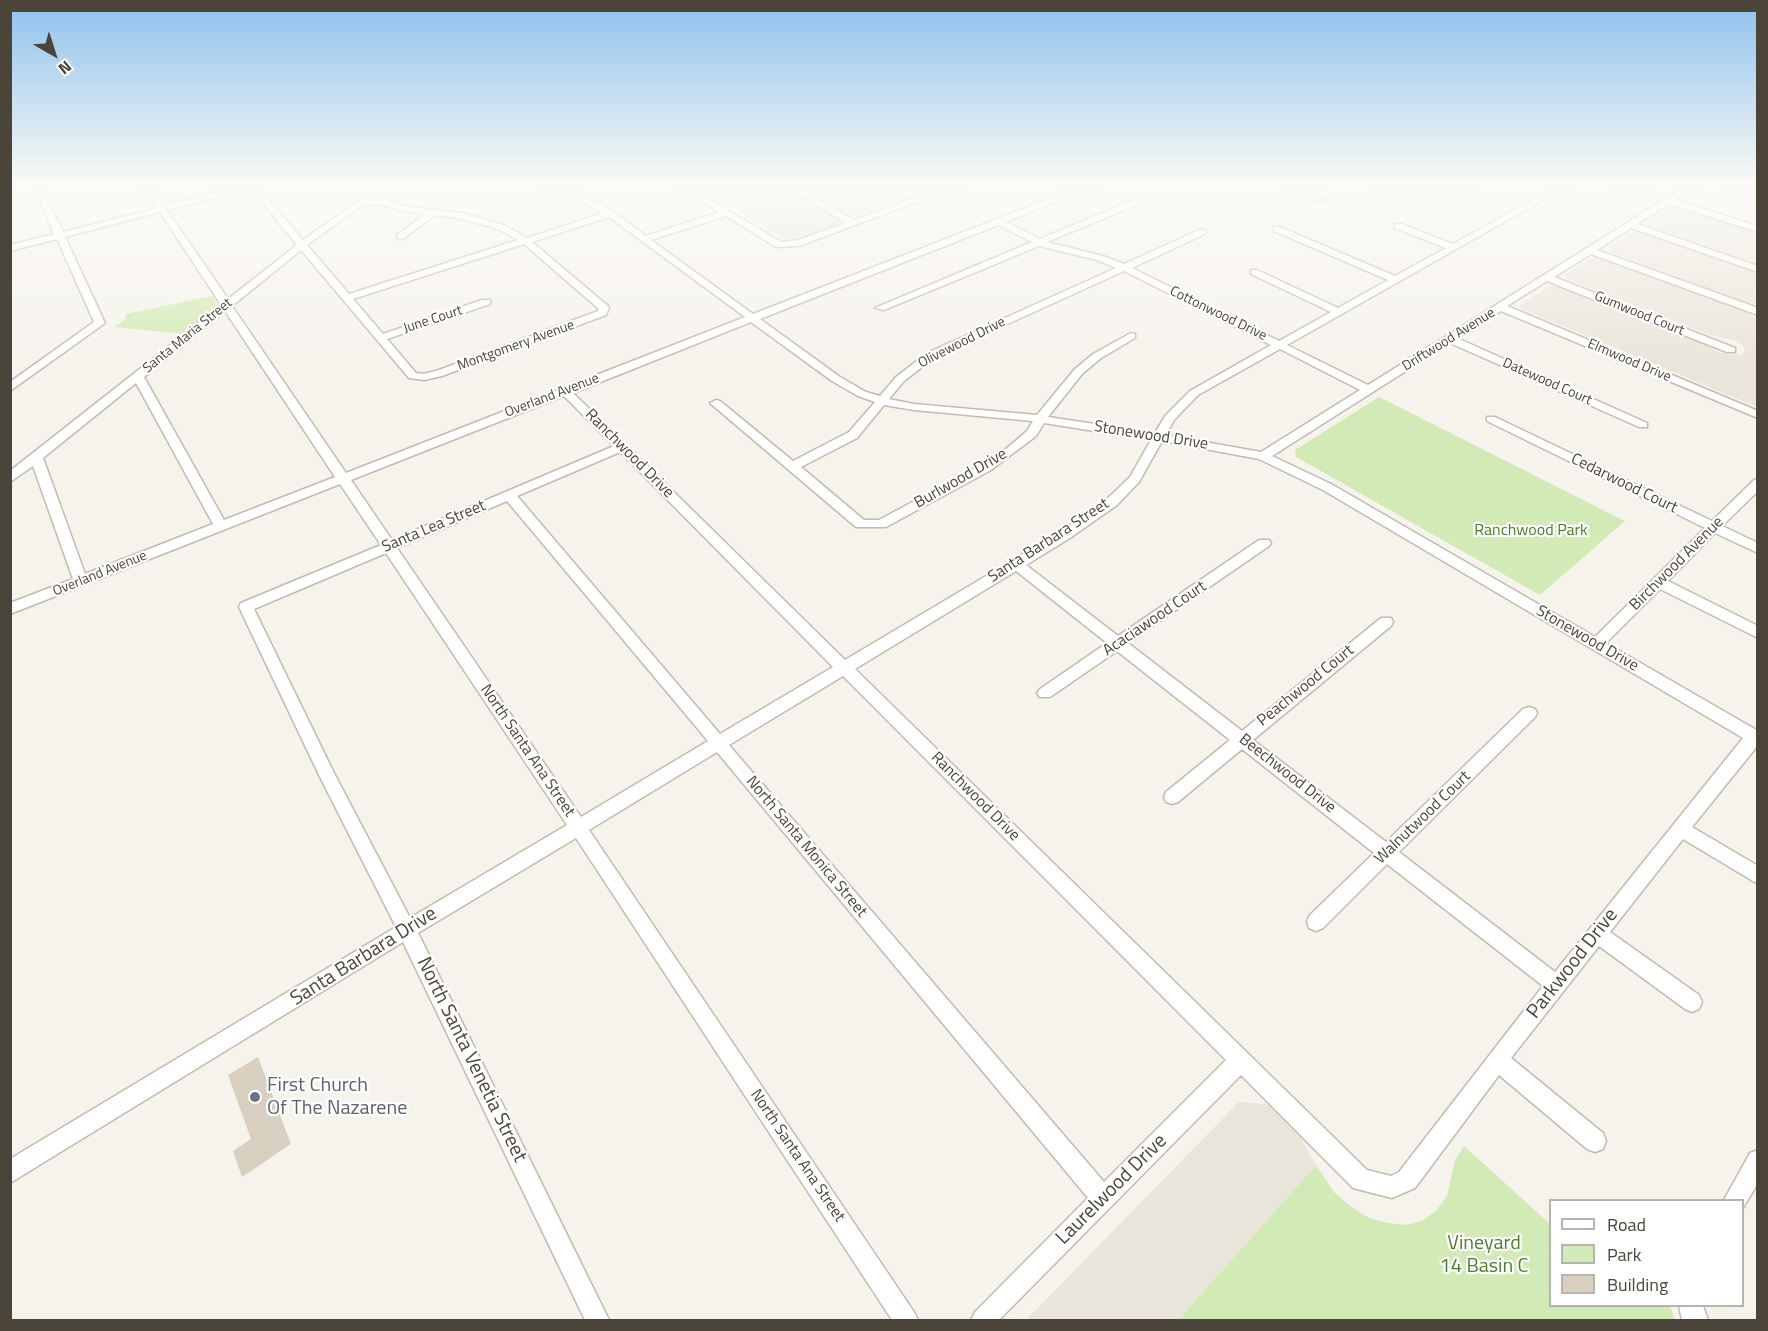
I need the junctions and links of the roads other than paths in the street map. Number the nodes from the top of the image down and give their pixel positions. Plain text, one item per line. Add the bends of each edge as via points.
1 (64, 246) edge
2 (188, 246) edge
3 (301, 246) edge
4 (303, 246) edge
5 (510, 246) edge
6 (532, 246) edge
7 (654, 246) edge
8 (934, 246) edge
9 (1028, 246) edge
10 (1050, 246) edge
11 (1170, 246) edge
12 (1317, 246) edge
13 (1596, 246) edge
14 (1694, 246) edge
15 (1454, 247) edge
16 (1590, 250) junction
17 (1123, 267) junction
18 (1758, 269) edge
19 (1254, 272) dead end
20 (1547, 278) junction
21 (1395, 280) junction
22 (346, 298) junction
23 (486, 302) dead end
24 (227, 305) junction
25 (1500, 307) junction
26 (880, 308) dead end
27 (1338, 312) junction
28 (1758, 312) edge
29 (752, 318) junction
30 (1131, 336) dead end
31 (380, 338) junction
32 (1450, 339) junction
33 (1279, 345) junction
34 (1731, 350) dead end
35 (138, 376) junction
36 (10, 388) edge
37 (1369, 390) junction
38 (565, 391) junction
39 (884, 401) junction
40 (716, 403) dead end
41 (1758, 415) edge
42 (1042, 419) junction
43 (1491, 419) dead end
44 (1643, 425) dead end
45 (1159, 437) junction
46 (622, 447) junction
47 (1263, 456) junction
48 (36, 457) junction
49 (792, 467) junction
50 (10, 478) edge
51 (343, 478) junction
52 (1758, 483) edge
53 (510, 495) junction
54 (221, 526) junction
55 (1713, 528) junction
56 (1264, 543) dead end
57 (388, 546) junction
58 (1758, 549) edge
59 (1016, 564) junction
60 (81, 581) junction
61 (1659, 582) junction
62 (246, 607) joint
63 (10, 609) edge
64 (1386, 622) dead end
65 (1758, 633) edge
66 (1119, 643) junction
67 (1596, 644) junction
68 (843, 667) junction
69 (1045, 693) dead end
70 (1529, 713) dead end
71 (1755, 738) edge
72 (1242, 739) junction
73 (718, 743) junction
74 (1172, 797) dead end
75 (578, 827) junction
76 (1681, 828) junction
77 (1387, 852) junction
78 (1758, 876) edge
79 (1316, 922) dead end
80 (407, 930) junction
81 (1597, 934) junction
82 (1557, 985) junction
83 (1692, 1002) dead end
84 (1241, 1060) junction
85 (1497, 1060) junction
86 (1595, 1141) dead end
87 (1758, 1161) edge
88 (10, 1173) edge
89 (1392, 1187) joint
90 (1103, 1198) junction
91 (1736, 1199) edge
92 (597, 1320) edge
93 (906, 1320) edge
94 (983, 1320) edge

1 - 36 street via 100,323
2 - 24 street, North Santa Ana Street
3 - 24 street, Santa Maria Street
4 - 22 street
5 - 22 street
6 - 31 street, Montgomery Avenue via 604,308 602,313 424,377 409,372
7 - 29 street, Stonewood Drive
8 - 29 street, Overland Avenue
9 - 26 street
10 - 17 street, Cottonwood Drive
11 - 17 street, Olivewood Drive
12 - 21 street
13 - 16 street, Driftwood Avenue
14 - 18 street
15 - 21 street, Santa Barbara Street
16 - 20 street, Driftwood Avenue
16 - 28 street
17 - 33 street, Cottonwood Drive
17 - 39 street, Olivewood Drive via 931,355 900,379
19 - 27 street
20 - 25 street, Driftwood Avenue
20 - 34 street, Gumwood Court
21 - 27 street, Santa Barbara Street
22 - 31 street
23 - 31 street, June Court
24 - 35 street, Santa Maria Street
24 - 51 street, North Santa Ana Street
25 - 32 street, Driftwood Avenue
25 - 41 street, Elmwood Drive
27 - 33 street, Santa Barbara Street
29 - 38 street, Overland Avenue
29 - 39 street, Stonewood Drive via 844,384
30 - 42 street, Burlwood Drive via 1078,372
32 - 37 street, Driftwood Avenue
32 - 44 street, Datewood Court
33 - 37 street, Cottonwood Drive
33 - 45 street, Santa Barbara Street via 1194,393 1169,418
35 - 48 street, Santa Maria Street
35 - 54 street
37 - 47 street, Driftwood Avenue
38 - 46 street, Ranchwood Drive
38 - 51 street, Overland Avenue
39 - 42 street, Stonewood Drive
39 - 49 street, Olivewood Drive via 853,435
40 - 49 street
42 - 45 street, Stonewood Drive
42 - 49 street, Burlwood Drive via 1026,440 996,462 881,524 861,524
43 - 55 street, Cedarwood Court
45 - 47 street, Stonewood Drive
45 - 59 street, Santa Barbara Street via 1139,472 1112,502
46 - 53 street, Santa Lea Street
46 - 68 street, Ranchwood Drive
47 - 67 street, Stonewood Drive via 1327,488
48 - 50 street, Santa Maria Street
48 - 60 street
51 - 54 street, Overland Avenue
51 - 57 street, North Santa Ana Street
52 - 55 street, Birchwood Avenue
53 - 57 street, Santa Lea Street
53 - 73 street, North Santa Monica Street
54 - 60 street, Overland Avenue
55 - 58 street, Cedarwood Court
55 - 61 street, Birchwood Avenue
56 - 66 street, Acaciawood Court
57 - 62 street, Santa Lea Street
57 - 75 street, North Santa Ana Street
59 - 66 street, Beechwood Drive
59 - 68 street, Santa Barbara Street
60 - 63 street, Overland Avenue
61 - 65 street
61 - 67 street, Birchwood Avenue
62 - 80 street, North Santa Venetia Street
64 - 72 street, Peachwood Court
66 - 69 street, Acaciawood Court
66 - 72 street, Beechwood Drive
67 - 71 street, Stonewood Drive
68 - 73 street, Santa Barbara Street
68 - 84 street, Ranchwood Drive
70 - 77 street, Walnutwood Court
71 - 76 street, Parkwood Drive
72 - 74 street, Peachwood Court
72 - 77 street, Beechwood Drive
73 - 75 street, Santa Barbara Drive
73 - 90 street, North Santa Monica Street
75 - 80 street, Santa Barbara Drive
75 - 93 street, North Santa Ana Street
76 - 78 street
76 - 81 street, Parkwood Drive
77 - 79 street, Walnutwood Court
77 - 82 street, Beechwood Drive
80 - 88 street, Santa Barbara Drive
80 - 92 street, North Santa Venetia Street
81 - 82 street, Parkwood Drive
81 - 83 street
82 - 85 street, Parkwood Drive
84 - 89 street, Ranchwood Drive via 1361,1180
84 - 90 street, Laurelwood Drive
85 - 86 street
85 - 89 street, Parkwood Drive via 1407,1180
87 - 91 street
90 - 94 street, Laurelwood Drive

